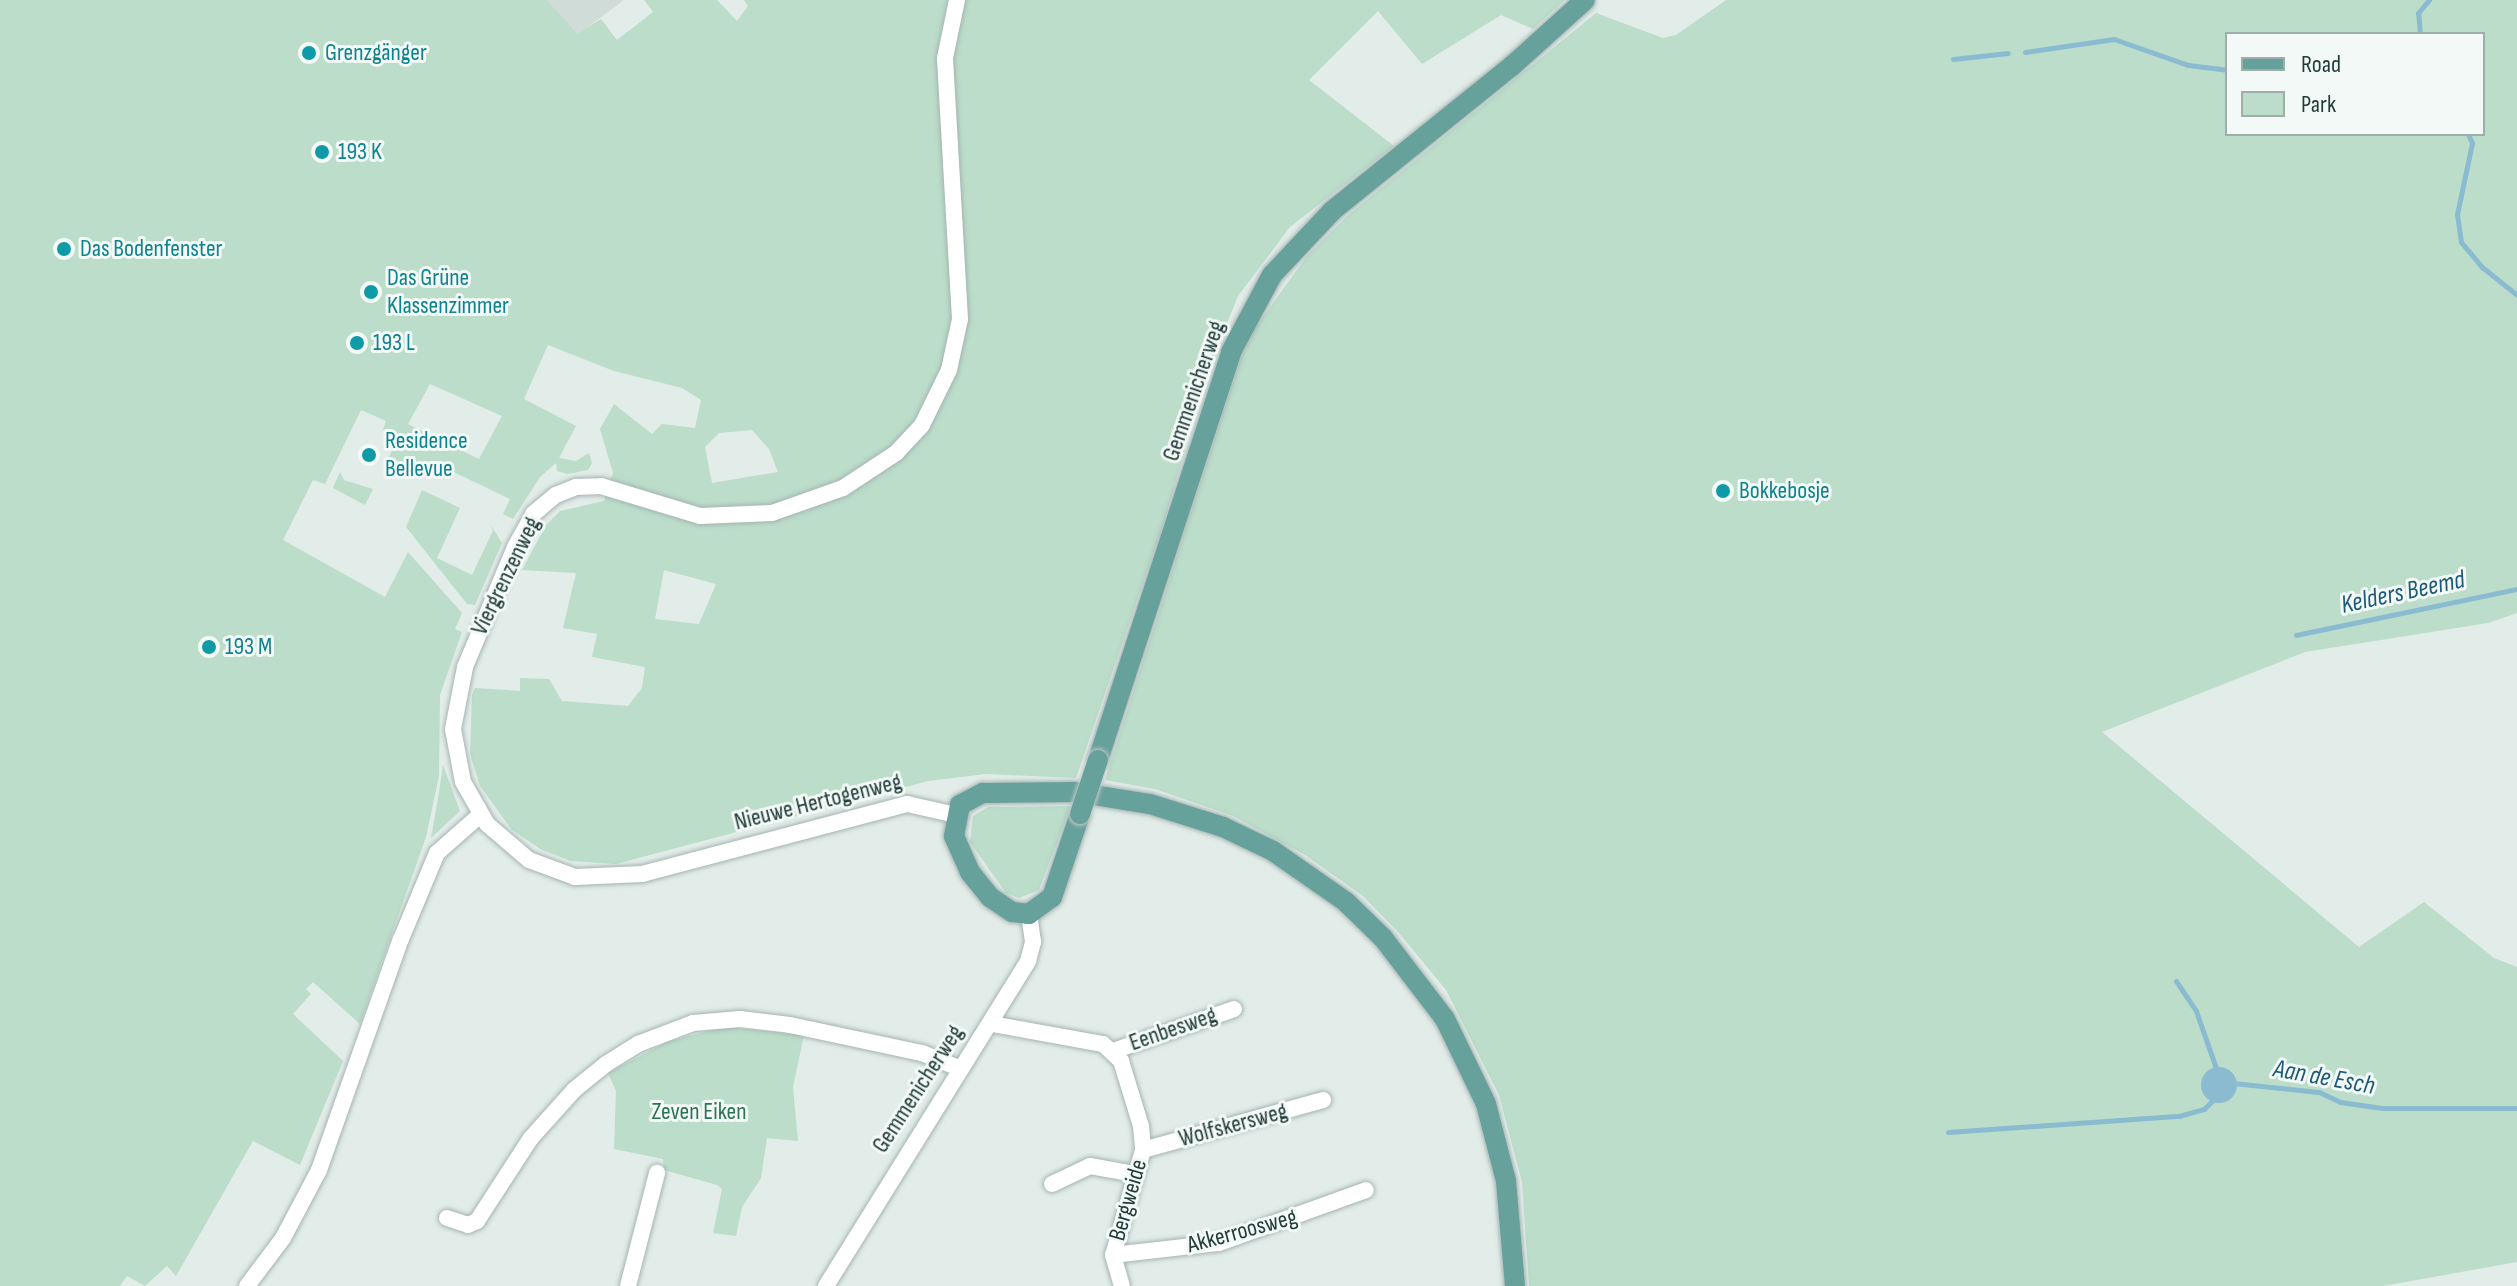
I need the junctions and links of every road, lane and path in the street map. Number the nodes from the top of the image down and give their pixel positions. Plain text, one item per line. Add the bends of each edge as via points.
1 (957, 0) edge
2 (1585, 0) edge
3 (480, 815) junction
4 (956, 815) junction
5 (1029, 914) junction
6 (1234, 1009) dead end
7 (992, 1024) junction
8 (1113, 1051) junction
9 (961, 1069) junction
10 (1323, 1100) dead end
11 (1143, 1150) junction
12 (657, 1173) dead end
13 (1135, 1174) junction
14 (1052, 1184) dead end
15 (1366, 1190) dead end
16 (447, 1218) dead end
17 (1113, 1255) junction
18 (247, 1286) edge
19 (628, 1286) edge
20 (826, 1286) edge
21 (1122, 1286) edge
22 (1515, 1286) edge

1 - 3 street, Viergrenzenweg via 945,58 961,306 955,350 931,411 911,439 879,465 825,497 783,511 700,516 595,486 570,489 544,504 515,547 457,694 456,759
2 - 5 main road, Gemmenicherweg, bridge via 1332,211 1272,275 1231,352 1163,575 1054,892 1044,907
3 - 4 street, Nieuwe Hertogenweg via 529,860 558,873 600,879 660,870 907,804
3 - 18 street via 437,853 319,1170 283,1238
4 - 5 main road via 956,842 974,879 1002,907
4 - 22 main road via 969,797 1008,791 1075,792 1150,804 1261,844 1346,902 1421,985 1472,1071 1506,1181
5 - 7 street, Gemmenicherweg via 1032,952
6 - 8 street, Eenbesweg
7 - 8 street via 1103,1044
7 - 9 street, Gemmenicherweg
8 - 11 street, Bergweide via 1131,1085
9 - 16 street via 922,1053 790,1025 740,1019 693,1023 638,1044 606,1064 531,1138 477,1221 468,1225
9 - 20 street, Gemmenicherweg
10 - 11 street, Wolfskersweg
11 - 13 street, Bergweide
12 - 19 street
13 - 14 street via 1090,1166
13 - 17 street, Bergweide
15 - 17 street, Akkerroosweg via 1219,1243
17 - 21 street, Bergweide

